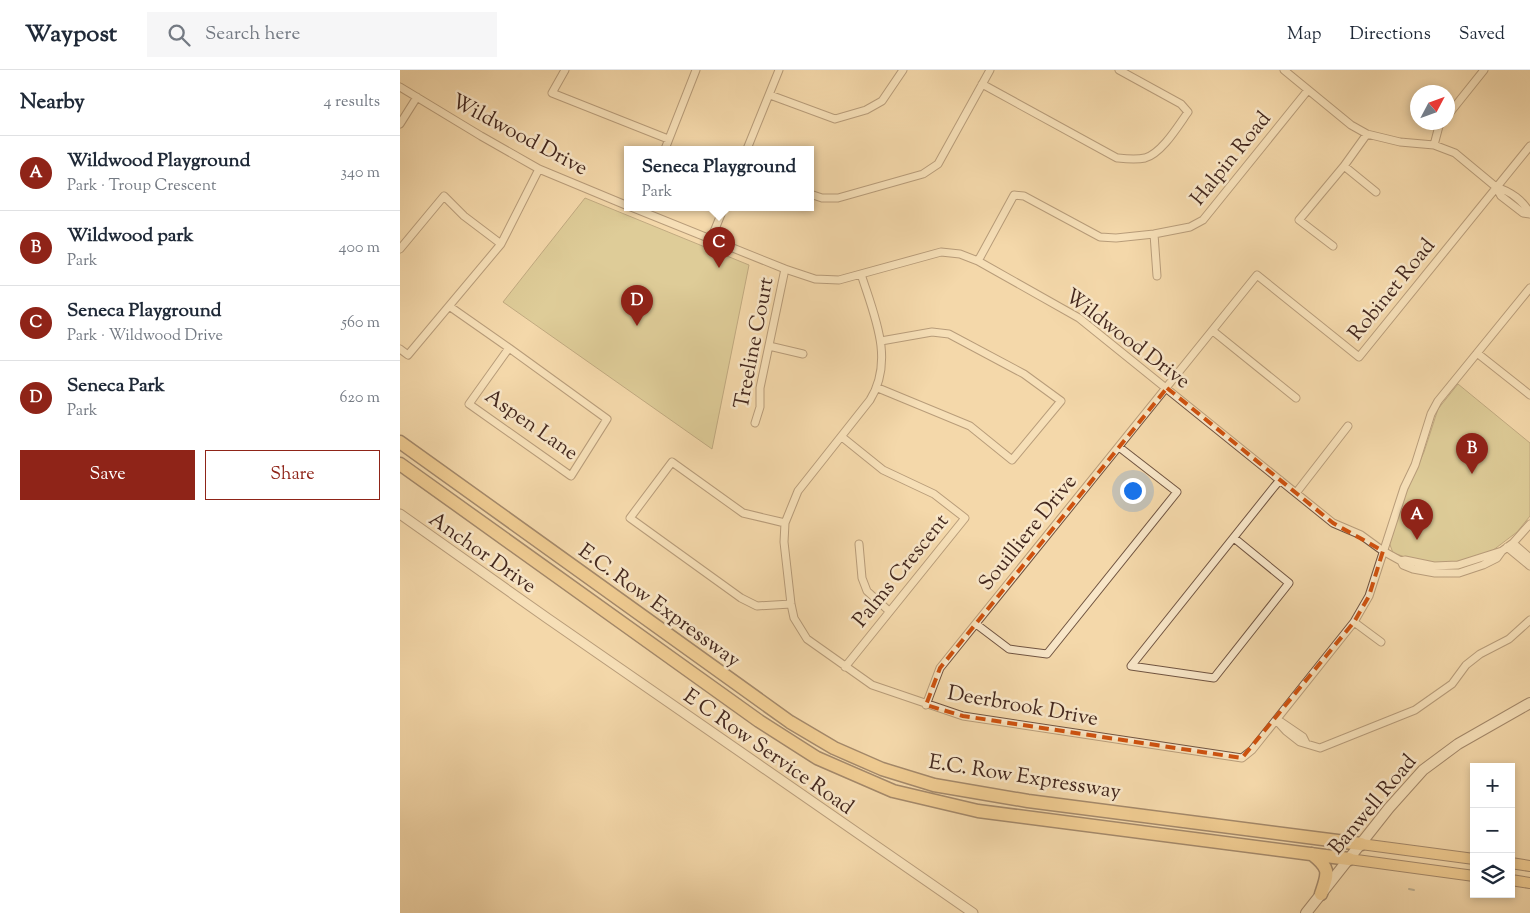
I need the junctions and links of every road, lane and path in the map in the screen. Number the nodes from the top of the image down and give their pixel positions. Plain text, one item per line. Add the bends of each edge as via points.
1 (565, 70) edge
2 (696, 70) edge
3 (779, 70) edge
4 (903, 70) edge
5 (990, 70) edge
6 (1119, 70) edge
7 (1284, 70) edge
8 (1484, 70) edge
9 (982, 84) junction
10 (400, 87) edge
11 (1308, 90) junction
12 (770, 95) junction
13 (417, 98) junction
14 (1455, 106) edge
15 (400, 124) edge
16 (1438, 130) edge
17 (1367, 134) junction
18 (668, 140) junction
19 (1434, 145) junction
20 (666, 146) edge
21 (749, 146) edge
22 (1530, 146) edge
23 (1344, 166) junction
24 (539, 169) junction
25 (1496, 187) junction
26 (1376, 192) dead end
27 (814, 195) edge
28 (624, 204) edge
29 (647, 211) edge
30 (722, 211) edge
31 (1530, 214) edge
32 (1154, 234) junction
33 (711, 239) junction
34 (501, 244) junction
35 (1333, 246) dead end
36 (400, 249) edge
37 (978, 261) junction
38 (785, 269) junction
39 (862, 274) junction
40 (1157, 276) dead end
41 (1530, 288) edge
42 (449, 306) junction
43 (1213, 331) junction
44 (881, 341) junction
45 (769, 346) junction
46 (509, 348) junction
47 (400, 349) edge
48 (1477, 353) junction
49 (803, 354) dead end
50 (878, 388) junction
51 (1167, 388) junction
52 (1530, 395) edge
53 (1296, 398) dead end
54 (755, 423) dead end
55 (1348, 426) dead end
56 (842, 437) junction
57 (400, 442) edge
58 (1119, 447) junction
59 (400, 464) edge
60 (1280, 480) junction
61 (1296, 493) junction
62 (400, 514) edge
63 (785, 523) junction
64 (1530, 524) edge
65 (1234, 538) junction
66 (859, 544) dead end
67 (1507, 547) junction
68 (1383, 551) junction
69 (1530, 558) edge
70 (1530, 566) edge
71 (791, 604) junction
72 (889, 611) junction
73 (546, 618) joint
74 (1530, 620) edge
75 (1354, 622) junction
76 (976, 624) junction
77 (1381, 642) dead end
78 (845, 666) junction
79 (1530, 703) edge
80 (926, 705) junction
81 (1276, 720) junction
82 (1361, 844) junction
83 (1312, 854) junction
84 (1470, 858) edge
85 (1349, 859) junction
86 (1515, 864) edge
87 (1530, 866) edge
88 (1470, 875) edge
89 (1515, 881) edge
90 (1530, 883) edge
91 (1321, 894) junction
92 (972, 913) edge
93 (1306, 913) edge

1 - 18 street via 552,93
2 - 18 street
3 - 12 street
4 - 12 street via 882,101 835,120
5 - 9 street
6 - 9 street via 1181,104 1188,112 1158,151 1146,158 1117,158
7 - 11 street
8 - 14 street
9 - 27 street via 938,164 923,174 838,198
10 - 13 street, Wildwood Drive
11 - 17 street
11 - 32 street, Halpin Road via 1203,220 1190,228
12 - 21 street
13 - 15 street
13 - 24 street, Wildwood Drive
16 - 19 street
17 - 19 street via 1400,142
17 - 23 street
18 - 20 street
19 - 25 street via 1455,153
22 - 25 street, Robinet Road
23 - 26 street
23 - 35 street via 1299,220
24 - 28 street, Wildwood Drive
24 - 34 street
25 - 31 street via 1506,190 1527,206
25 - 43 street, Robinet Road via 1359,357 1258,275
29 - 33 street, Wildwood Drive
30 - 33 street
32 - 37 street, Halpin Road via 1100,237 1024,196 1014,195
32 - 40 street
33 - 38 street, Wildwood Drive
34 - 36 street via 444,196
34 - 42 street
37 - 39 street, Wildwood Drive via 960,254 941,252
37 - 51 street, Wildwood Drive via 1079,318
38 - 39 street, Wildwood Drive via 815,279 839,280
38 - 45 street, Treeline Court
39 - 44 street, Deerbrook Drive
41 - 48 street
42 - 46 street, Aspen Lane
42 - 47 street via 408,355
43 - 51 street, Robinet Road
43 - 53 street
44 - 50 street, Deerbrook Drive via 883,367
44 - 50 street via 932,332 949,334 1024,374 1061,400 1012,460 970,426
45 - 49 street
45 - 54 street, Treeline Court
46 - 46 street, Aspen Lane via 469,404 571,476 607,419
48 - 52 street
48 - 68 street via 1431,414
50 - 56 street, Deerbrook Drive
51 - 58 street, Souilliere Drive
51 - 60 street, Wildwood Drive
55 - 61 street
56 - 63 street, Deerbrook Drive via 798,490
56 - 72 street, Palms Crescent via 883,470 934,494 965,518
57 - 82 highway, E.C. Row Expressway via 790,722 834,748 934,785 1028,801
58 - 76 street, Souilliere Drive
58 - 76 street via 1177,492 1047,654 1009,649
59 - 83 highway, E.C. Row Expressway via 760,722 817,758 893,791 978,811
60 - 61 street, Wildwood Drive
60 - 65 street
61 - 68 street, Wildwood Drive via 1333,523 1361,535
62 - 73 street, Anchor Drive
63 - 71 street, Deerbrook Drive
63 - 71 street via 743,513 672,462 630,518 741,598 757,606
64 - 67 street
65 - 65 street via 1149,644 1131,666 1214,678 1220,671 1289,583
66 - 72 street via 866,591
67 - 68 street, Wildwood Drive via 1458,565 1434,566 1401,561
67 - 69 street
67 - 70 street
68 - 75 street via 1369,596
71 - 78 street, Deerbrook Drive via 794,618 807,639
72 - 78 street, Palms Crescent
73 - 92 street, E C Row Service Road
74 - 81 street via 1509,639 1466,664 1452,684 1415,710 1320,748 1306,743 1297,732
75 - 77 street
75 - 81 street
76 - 80 street, Souilliere Drive via 940,668
78 - 80 street, Deerbrook Drive via 872,686
79 - 82 main road, Banwell Road via 1430,763
80 - 81 street, Deerbrook Drive via 963,716 1242,758
82 - 84 main road, E.C. Row Expressway
82 - 85 main road, Banwell Road
83 - 85 highway, E.C. Row Expressway
83 - 91 highway via 1327,869
85 - 88 main road, E.C. Row Expressway
85 - 91 main road, Banwell Road
86 - 87 main road
89 - 90 main road
91 - 93 main road, Banwell Road

